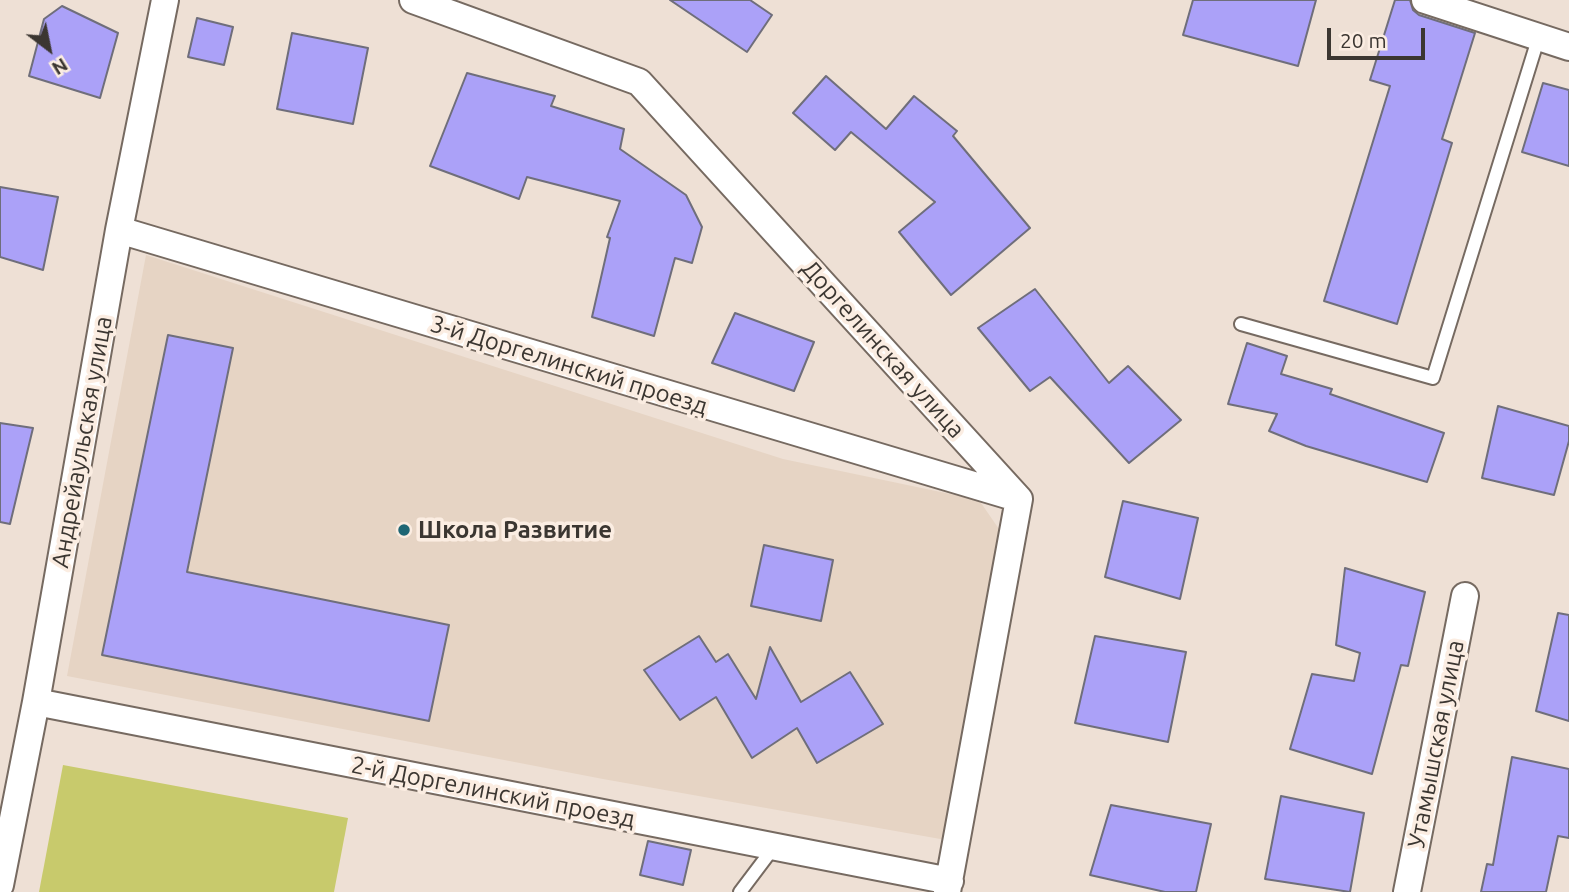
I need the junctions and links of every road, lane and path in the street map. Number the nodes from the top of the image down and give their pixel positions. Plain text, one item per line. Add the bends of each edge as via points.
1 (165, 0) edge
2 (413, 0) edge
3 (1425, 0) edge
4 (1539, 36) junction
5 (1569, 47) edge
6 (119, 230) junction
7 (1241, 324) dead end
8 (1019, 499) junction
9 (1465, 596) dead end
10 (36, 702) junction
11 (775, 847) junction
12 (0, 885) edge
13 (948, 886) edge
14 (740, 892) edge
15 (1407, 892) edge

1 - 6 street, Андрейаульская улица
2 - 8 street, Доргелинская улица via 639,82
3 - 4 street
4 - 5 street
4 - 7 lane via 1433,378
6 - 8 street, 3-й Доргелинский проезд
6 - 10 street, Андрейаульская улица
8 - 13 street
9 - 15 street, Утамышская улица
10 - 11 street, 2-й Доргелинский проезд
10 - 12 street, Андрейаульская улица
11 - 13 street, 2-й Доргелинский проезд
11 - 14 lane

